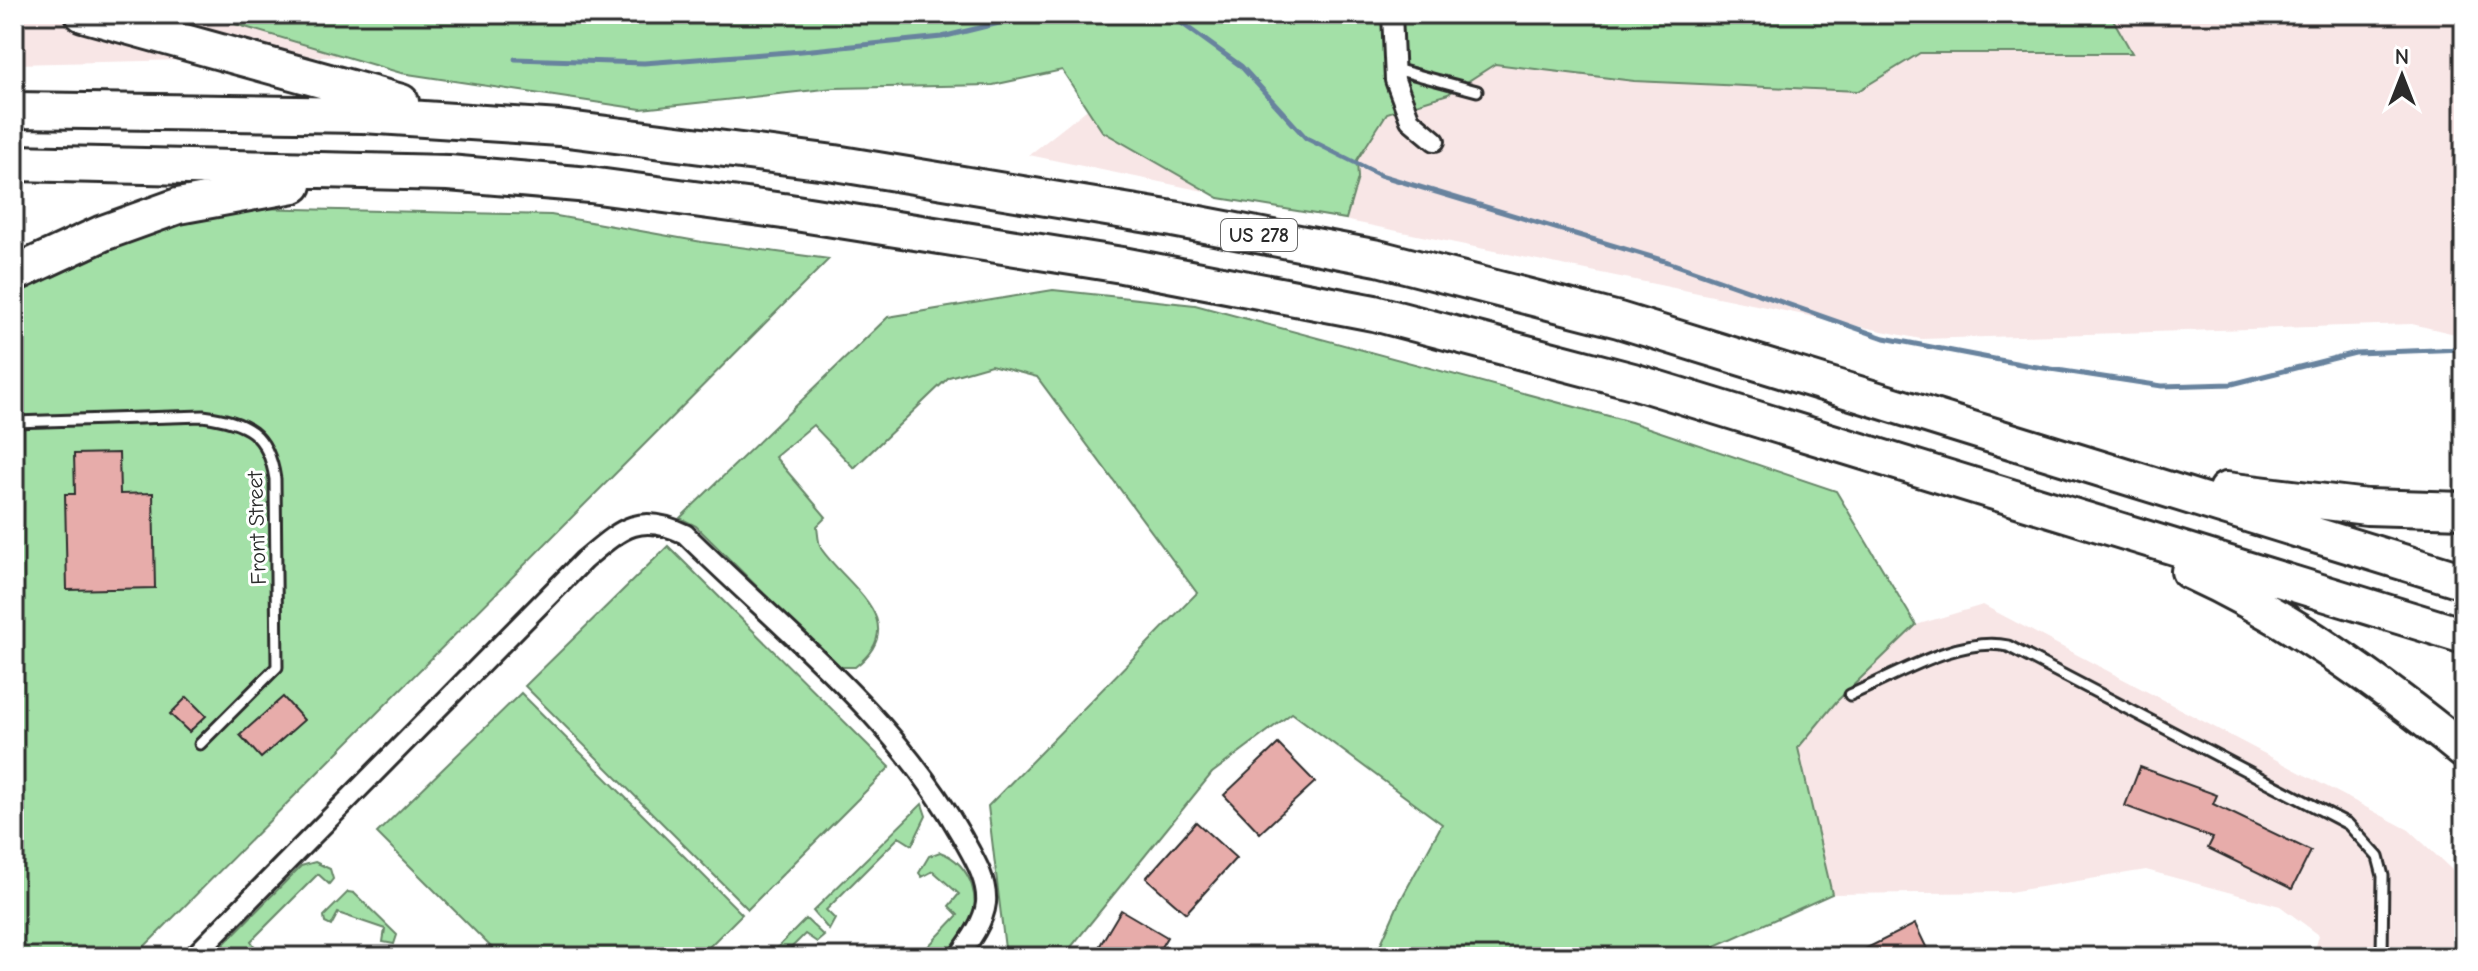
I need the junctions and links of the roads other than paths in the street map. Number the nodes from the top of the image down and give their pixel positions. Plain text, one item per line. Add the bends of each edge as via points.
1 (83, 14) edge
2 (1392, 14) edge
3 (1394, 69) junction
4 (1477, 91) dead end
5 (14, 110) edge
6 (560, 128) junction
7 (1435, 141) dead end
8 (14, 163) edge
9 (448, 173) junction
10 (14, 274) edge
11 (14, 422) edge
12 (2112, 472) junction
13 (2464, 510) edge
14 (2065, 514) junction
15 (2464, 581) edge
16 (2464, 636) edge
17 (1850, 695) dead end
18 (200, 744) dead end
19 (2464, 751) edge
20 (193, 957) edge
21 (958, 957) edge
22 (2382, 957) edge

1 - 6 highway via 390,100
2 - 3 street
3 - 4 lane
3 - 7 street via 1410,120
5 - 6 highway, US 278 via 363,115
6 - 12 highway, US 278 via 835,163 1378,258 1619,320
8 - 9 highway, US 278
9 - 10 highway via 273,187 178,206
9 - 14 highway, US 278 via 590,185 783,211 1122,265 1374,313 1633,381
11 - 18 lane, Front Street via 203,416 233,420 264,443 275,479 277,667
12 - 13 highway via 2367,507
12 - 15 highway, US 278
14 - 16 highway, US 278
14 - 19 highway via 2232,590 2318,642
17 - 22 lane via 1963,646 2008,646 2348,824 2378,857 2383,876
20 - 21 street via 584,560 618,532 636,523 652,523 685,534 857,694 931,788 980,869 986,903

